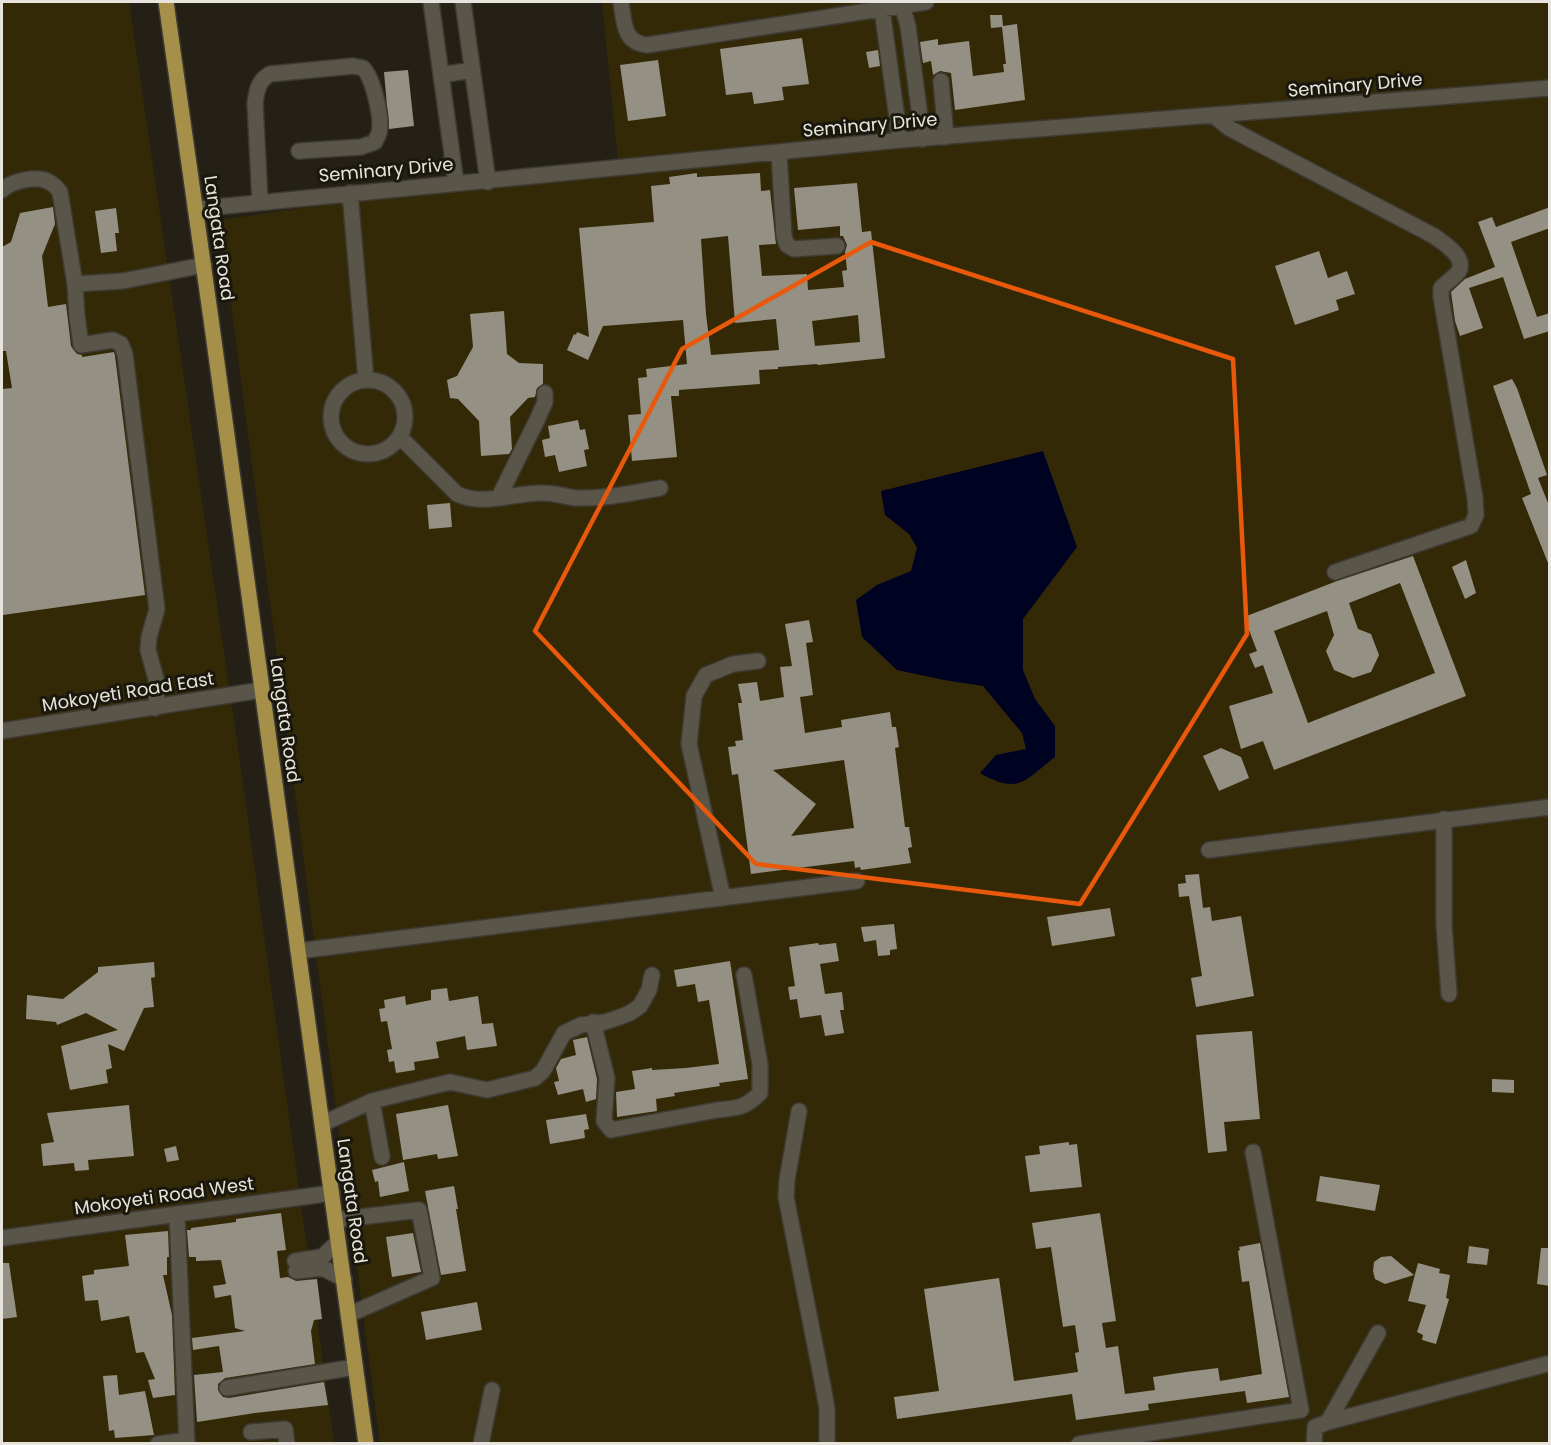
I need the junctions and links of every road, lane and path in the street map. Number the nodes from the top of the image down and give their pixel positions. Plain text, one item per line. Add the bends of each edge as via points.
1 (166, 2) edge
2 (431, 2) edge
3 (463, 2) edge
4 (621, 2) edge
5 (926, 2) edge
6 (901, 3) edge
7 (881, 4) edge
8 (472, 70) junction
9 (441, 75) junction
10 (941, 81) dead end
11 (1550, 88) edge
12 (1214, 116) junction
13 (946, 137) junction
14 (923, 139) junction
15 (900, 140) junction
16 (299, 151) dead end
17 (779, 153) junction
18 (488, 182) junction
19 (456, 183) junction
20 (2, 190) edge
21 (350, 193) junction
22 (260, 202) junction
23 (195, 209) junction
24 (837, 246) dead end
25 (204, 265) junction
26 (75, 285) junction
27 (366, 380) junction
28 (546, 393) dead end
29 (400, 437) junction
30 (660, 488) dead end
31 (499, 497) junction
32 (1335, 572) dead end
33 (758, 661) dead end
34 (261, 690) junction
35 (155, 708) junction
36 (2, 731) edge
37 (1550, 807) edge
38 (1444, 819) junction
39 (1209, 850) dead end
40 (857, 881) dead end
41 (723, 898) junction
42 (298, 951) junction
43 (652, 975) dead end
44 (744, 975) dead end
45 (1449, 994) dead end
46 (593, 1022) junction
47 (372, 1101) junction
48 (799, 1112) dead end
49 (322, 1124) junction
50 (1253, 1152) dead end
51 (382, 1157) dead end
52 (332, 1193) junction
53 (177, 1215) junction
54 (336, 1220) junction
55 (2, 1238) edge
56 (338, 1242) junction
57 (344, 1279) junction
58 (348, 1315) junction
59 (1378, 1333) dead end
60 (1546, 1364) dead end
61 (355, 1366) junction
62 (227, 1388) dead end
63 (492, 1390) dead end
64 (1328, 1422) junction
65 (251, 1432) dead end
66 (187, 1442) edge
67 (158, 1443) edge
68 (287, 1443) edge
69 (366, 1443) edge
70 (481, 1443) edge
71 (827, 1443) edge
72 (1079, 1443) edge
73 (1314, 1443) edge

1 - 23 main road, Langata Road
2 - 9 street
3 - 8 street
4 - 7 street via 625,31 639,45
5 - 6 street
6 - 7 street
6 - 14 street via 908,26
7 - 15 street
8 - 9 street
8 - 18 street
9 - 19 street
10 - 13 street
11 - 12 street, Seminary Drive
12 - 13 street, Seminary Drive
12 - 32 street via 1229,128 1434,236 1460,262 1459,271 1441,288 1441,297 1475,498 1474,520 1471,526 1459,531
13 - 14 street, Seminary Drive
14 - 15 street, Seminary Drive
15 - 17 street, Seminary Drive
16 - 22 street via 361,147 375,142 380,131 376,101 369,74 363,68 270,74 262,79 255,103
17 - 18 street, Seminary Drive
17 - 24 street via 787,245 794,249
18 - 19 street, Seminary Drive
19 - 21 street, Seminary Drive
20 - 26 street via 25,180 42,179 60,192
21 - 22 street, Seminary Drive
21 - 27 street
22 - 23 street, Seminary Drive
23 - 25 main road, Langata Road
25 - 26 street via 123,281
25 - 34 main road, Langata Road
26 - 35 street via 81,345 116,340 124,354 158,609 148,650 158,686
27 - 29 street via 391,387 400,398 405,424
27 - 29 street via 341,391 331,416 333,430 346,446 364,454 378,453
28 - 31 street
29 - 31 street via 457,494 483,500
30 - 31 street via 613,496 576,498 544,493
33 - 41 street via 733,664 706,675 694,696 689,744
34 - 35 street, Mokoyeti Road East
34 - 42 main road, Langata Road
35 - 36 street, Mokoyeti Road East
37 - 38 street
38 - 39 street
38 - 45 street
40 - 41 street
41 - 42 street
42 - 49 main road, Langata Road
43 - 46 street via 640,1006 605,1022
44 - 46 street via 760,1064 760,1093 749,1104 611,1130 604,1121 607,1078
46 - 47 street via 564,1033 535,1078 487,1090 450,1082
47 - 49 street
47 - 51 street
48 - 71 street via 786,1197 827,1409
49 - 52 main road, Langata Road
50 - 72 street via 1301,1410
52 - 53 street, Mokoyeti Road West
52 - 54 main road, Langata Road
53 - 55 street, Mokoyeti Road West
53 - 66 street
54 - 56 main road, Langata Road
54 - 58 street via 419,1210 432,1278
56 - 57 main road, Langata Road
56 - 57 street via 322,1257 296,1266 323,1268
57 - 58 main road, Langata Road
58 - 61 main road, Langata Road
59 - 64 street
60 - 64 street
61 - 62 street
61 - 69 main road, Langata Road
63 - 70 street
64 - 73 street via 1316,1427
65 - 68 street via 285,1429
66 - 67 street

